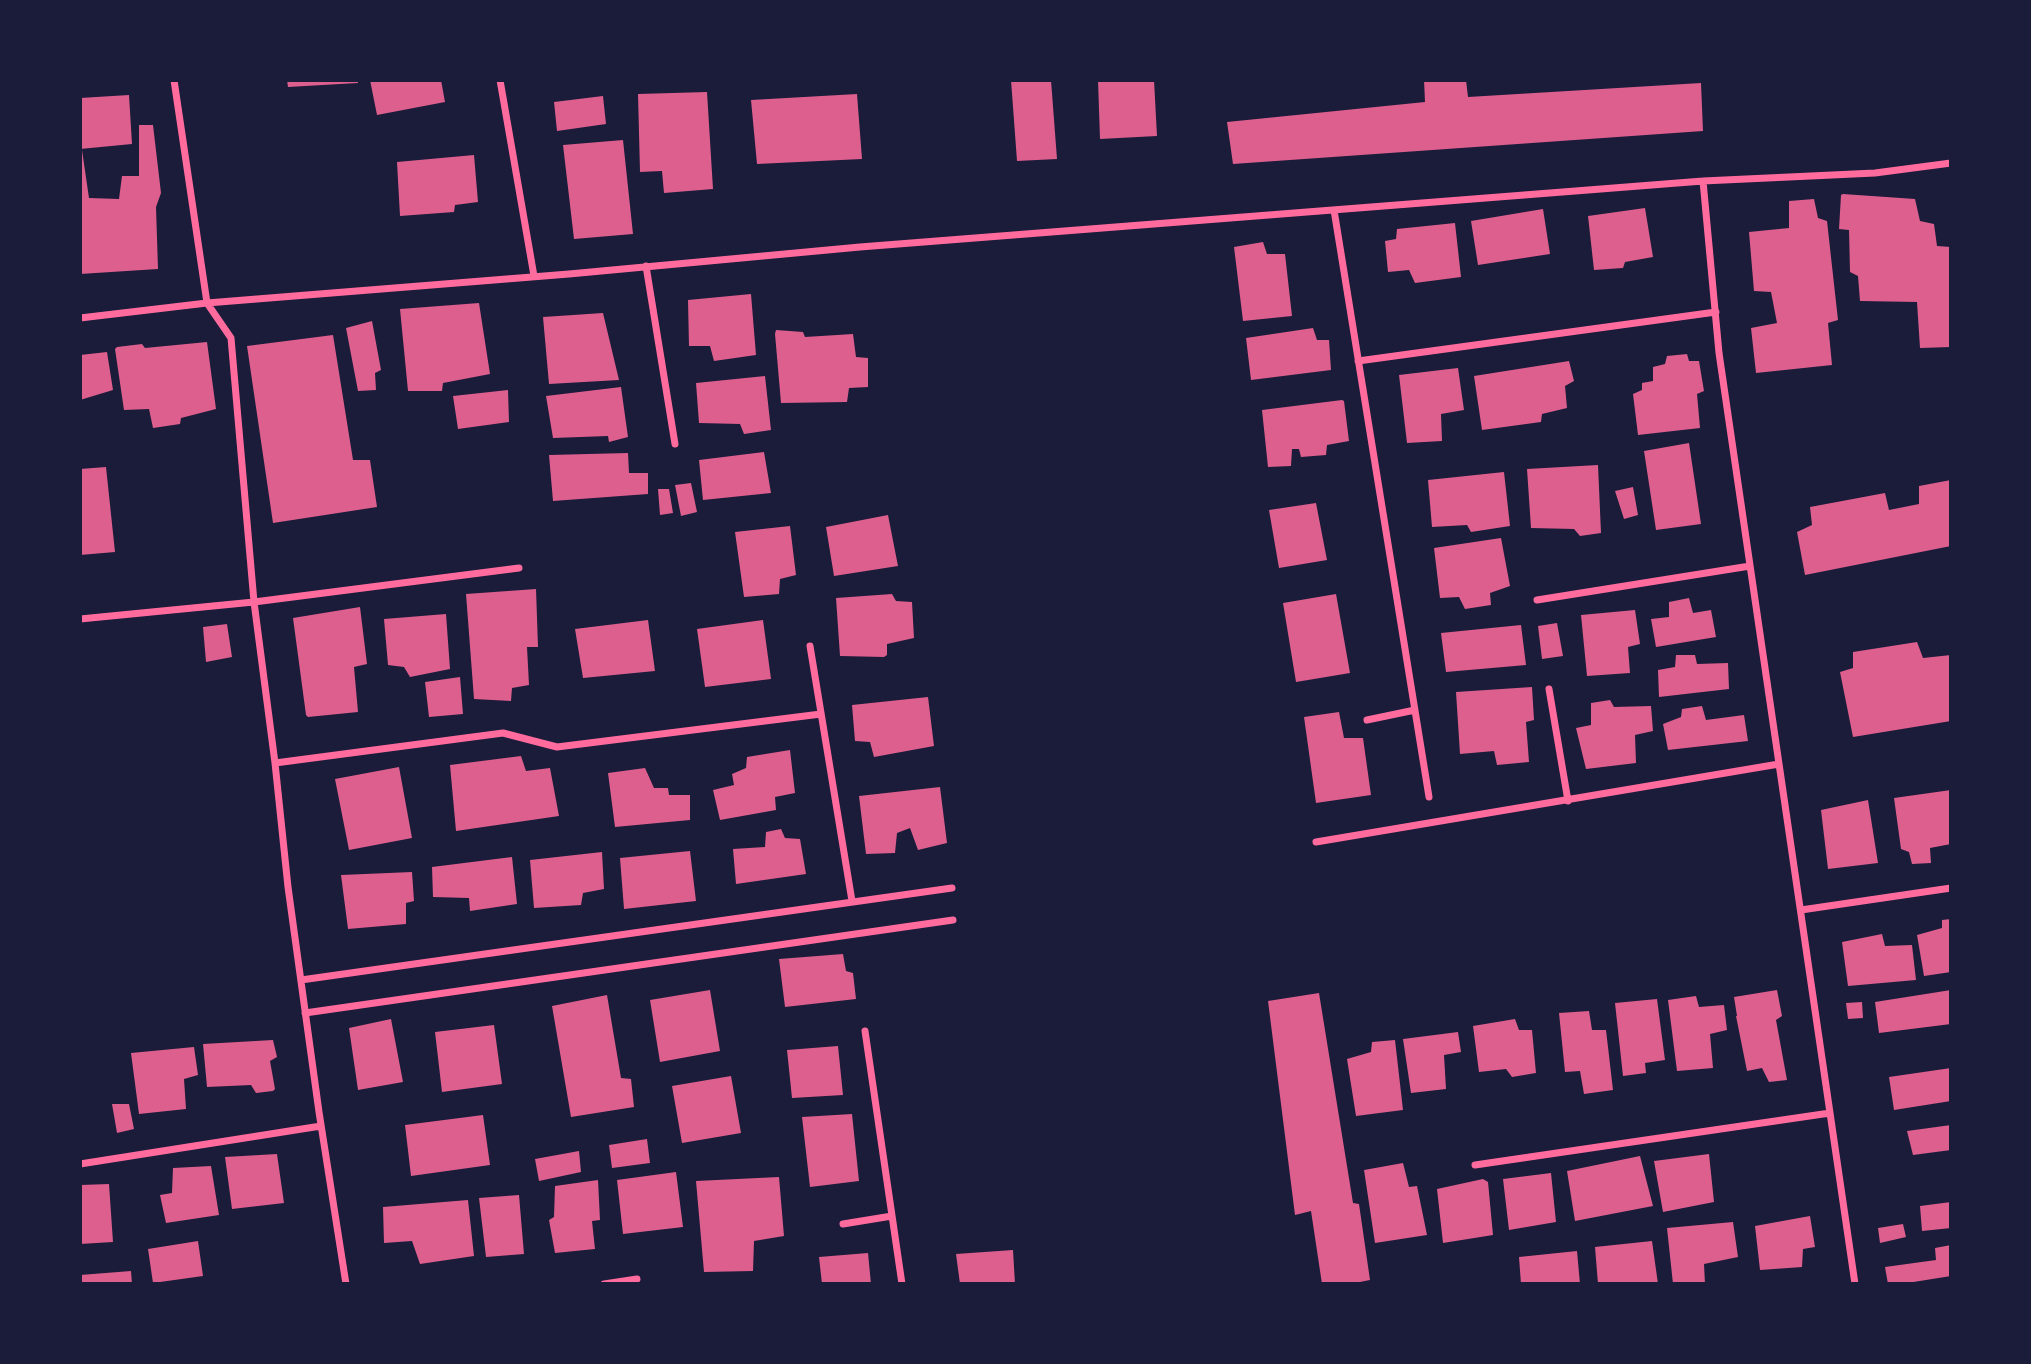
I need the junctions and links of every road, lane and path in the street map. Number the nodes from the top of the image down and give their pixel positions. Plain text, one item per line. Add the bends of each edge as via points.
1 (174, 80) edge
2 (500, 80) edge
3 (1951, 163) edge
4 (1703, 181) junction
5 (1334, 209) junction
6 (646, 266) junction
7 (534, 276) junction
8 (207, 303) junction
9 (1716, 312) junction
10 (80, 318) edge
11 (1358, 362) junction
12 (675, 444) dead end
13 (1750, 566) junction
14 (519, 568) dead end
15 (1537, 600) dead end
16 (254, 602) junction
17 (80, 619) edge
18 (810, 646) dead end
19 (1549, 689) dead end
20 (1415, 709) junction
21 (821, 714) junction
22 (1367, 720) dead end
23 (275, 763) junction
24 (1779, 764) junction
25 (1429, 797) dead end
26 (1568, 801) junction
27 (1316, 842) dead end
28 (952, 888) dead end
29 (1951, 888) edge
30 (852, 901) junction
31 (1801, 910) junction
32 (953, 920) dead end
33 (301, 980) junction
34 (305, 1013) junction
35 (865, 1031) dead end
36 (1830, 1113) junction
37 (321, 1126) junction
38 (80, 1164) edge
39 (1475, 1165) dead end
40 (892, 1216) junction
41 (843, 1224) dead end
42 (637, 1279) dead end
43 (346, 1283) edge
44 (604, 1283) edge
45 (902, 1283) edge
46 (1855, 1283) edge

1 - 8 street
2 - 7 street
3 - 4 street via 1875,173
4 - 5 street
4 - 9 street
5 - 6 street
5 - 11 street
6 - 7 street
6 - 12 street
7 - 8 street
8 - 10 street
8 - 16 street via 231,338
9 - 11 street
9 - 13 street
11 - 20 street
13 - 15 street
13 - 24 street
14 - 16 street
16 - 17 street
16 - 23 street
18 - 21 street
19 - 26 street
20 - 22 street
20 - 25 street
21 - 23 street via 557,747 503,733
21 - 30 street
23 - 33 street
24 - 26 street
24 - 31 street
26 - 27 street
28 - 30 street
29 - 31 street
30 - 33 street
31 - 36 street
32 - 34 street
33 - 34 street
34 - 37 street
35 - 40 street
36 - 39 street
36 - 46 street
37 - 38 street
37 - 43 street
40 - 41 street
40 - 45 street
42 - 44 street

